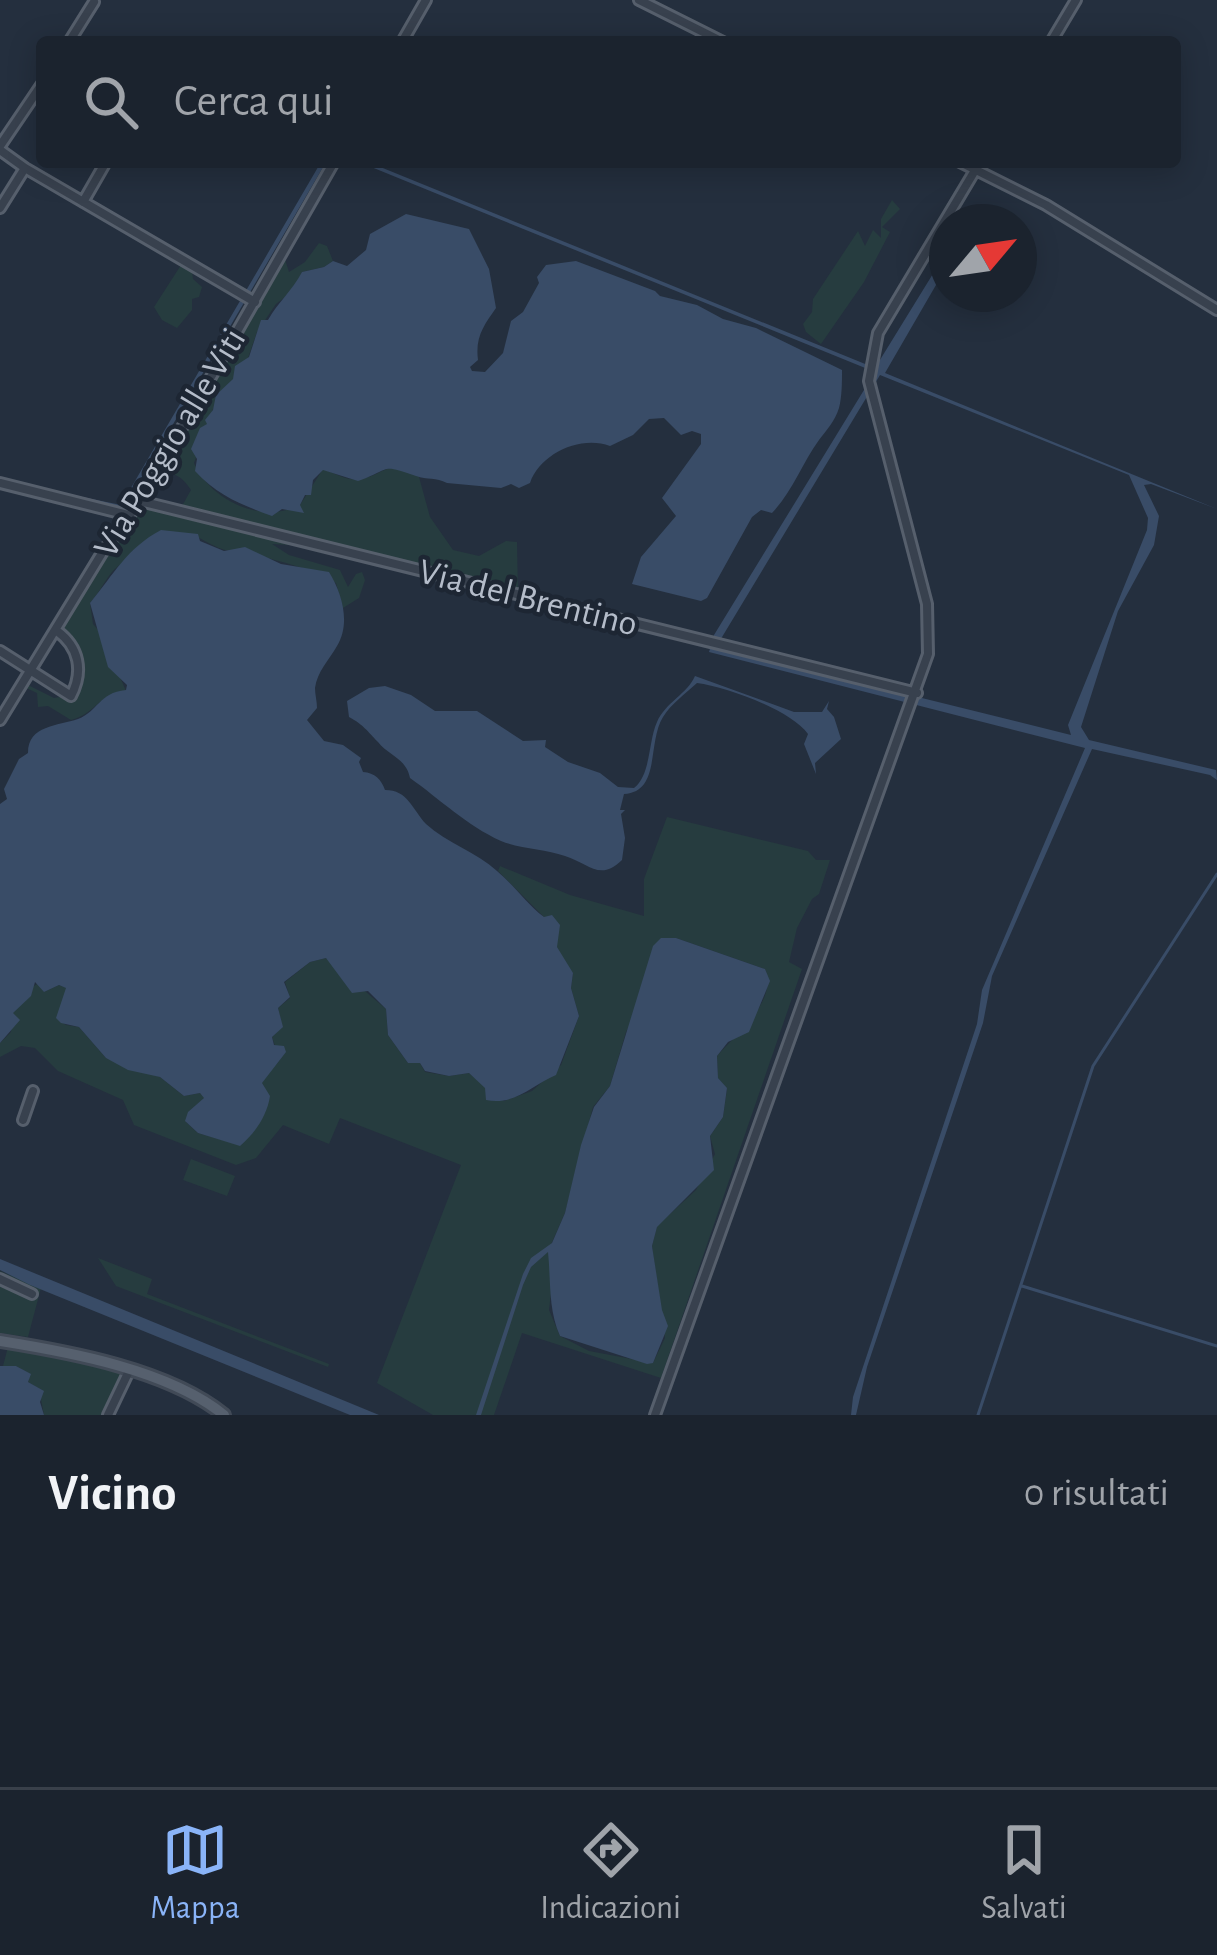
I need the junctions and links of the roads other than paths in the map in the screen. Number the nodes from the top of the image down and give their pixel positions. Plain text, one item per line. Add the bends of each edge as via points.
1 (426, 0) edge
2 (639, 0) edge
3 (1076, 0) edge
4 (94, 2) edge
5 (73, 36) edge
6 (405, 36) edge
7 (711, 36) edge
8 (1055, 36) edge
9 (36, 93) edge
10 (0, 148) edge
11 (25, 168) junction
12 (103, 168) edge
13 (330, 168) edge
14 (977, 168) edge
15 (980, 168) edge
16 (83, 202) junction
17 (0, 208) edge
18 (249, 299) junction
19 (1217, 310) edge
20 (0, 484) edge
21 (140, 501) junction
22 (128, 515) junction
23 (57, 631) junction
24 (0, 651) edge
25 (31, 672) junction
26 (915, 698) junction
27 (0, 720) edge
28 (34, 1091) dead end
29 (23, 1120) dead end
30 (0, 1279) edge
31 (32, 1294) dead end
32 (0, 1341) edge
33 (129, 1371) junction
34 (108, 1415) edge
35 (224, 1415) edge
36 (655, 1415) edge

1 - 6 street
2 - 7 street
3 - 8 street
4 - 5 street
9 - 10 street
10 - 11 street
11 - 16 street
11 - 17 street
12 - 16 street
13 - 18 street, Via Poggio alle Viti
14 - 26 street via 878,333 870,364 927,604 928,654
15 - 19 street
16 - 18 street
18 - 21 street, Via Poggio alle Viti
20 - 22 street
21 - 22 street, Via Poggio alle Viti
21 - 26 street, Via del Brentino
22 - 23 street, Via Poggio alle Viti
23 - 25 street, Via Poggio alle Viti
23 - 25 street via 76,652 79,682 71,696
24 - 25 street
25 - 27 street, Via Poggio alle Viti
26 - 36 street
28 - 29 street
30 - 31 street
32 - 33 main road
33 - 34 street
33 - 35 main road via 193,1394

